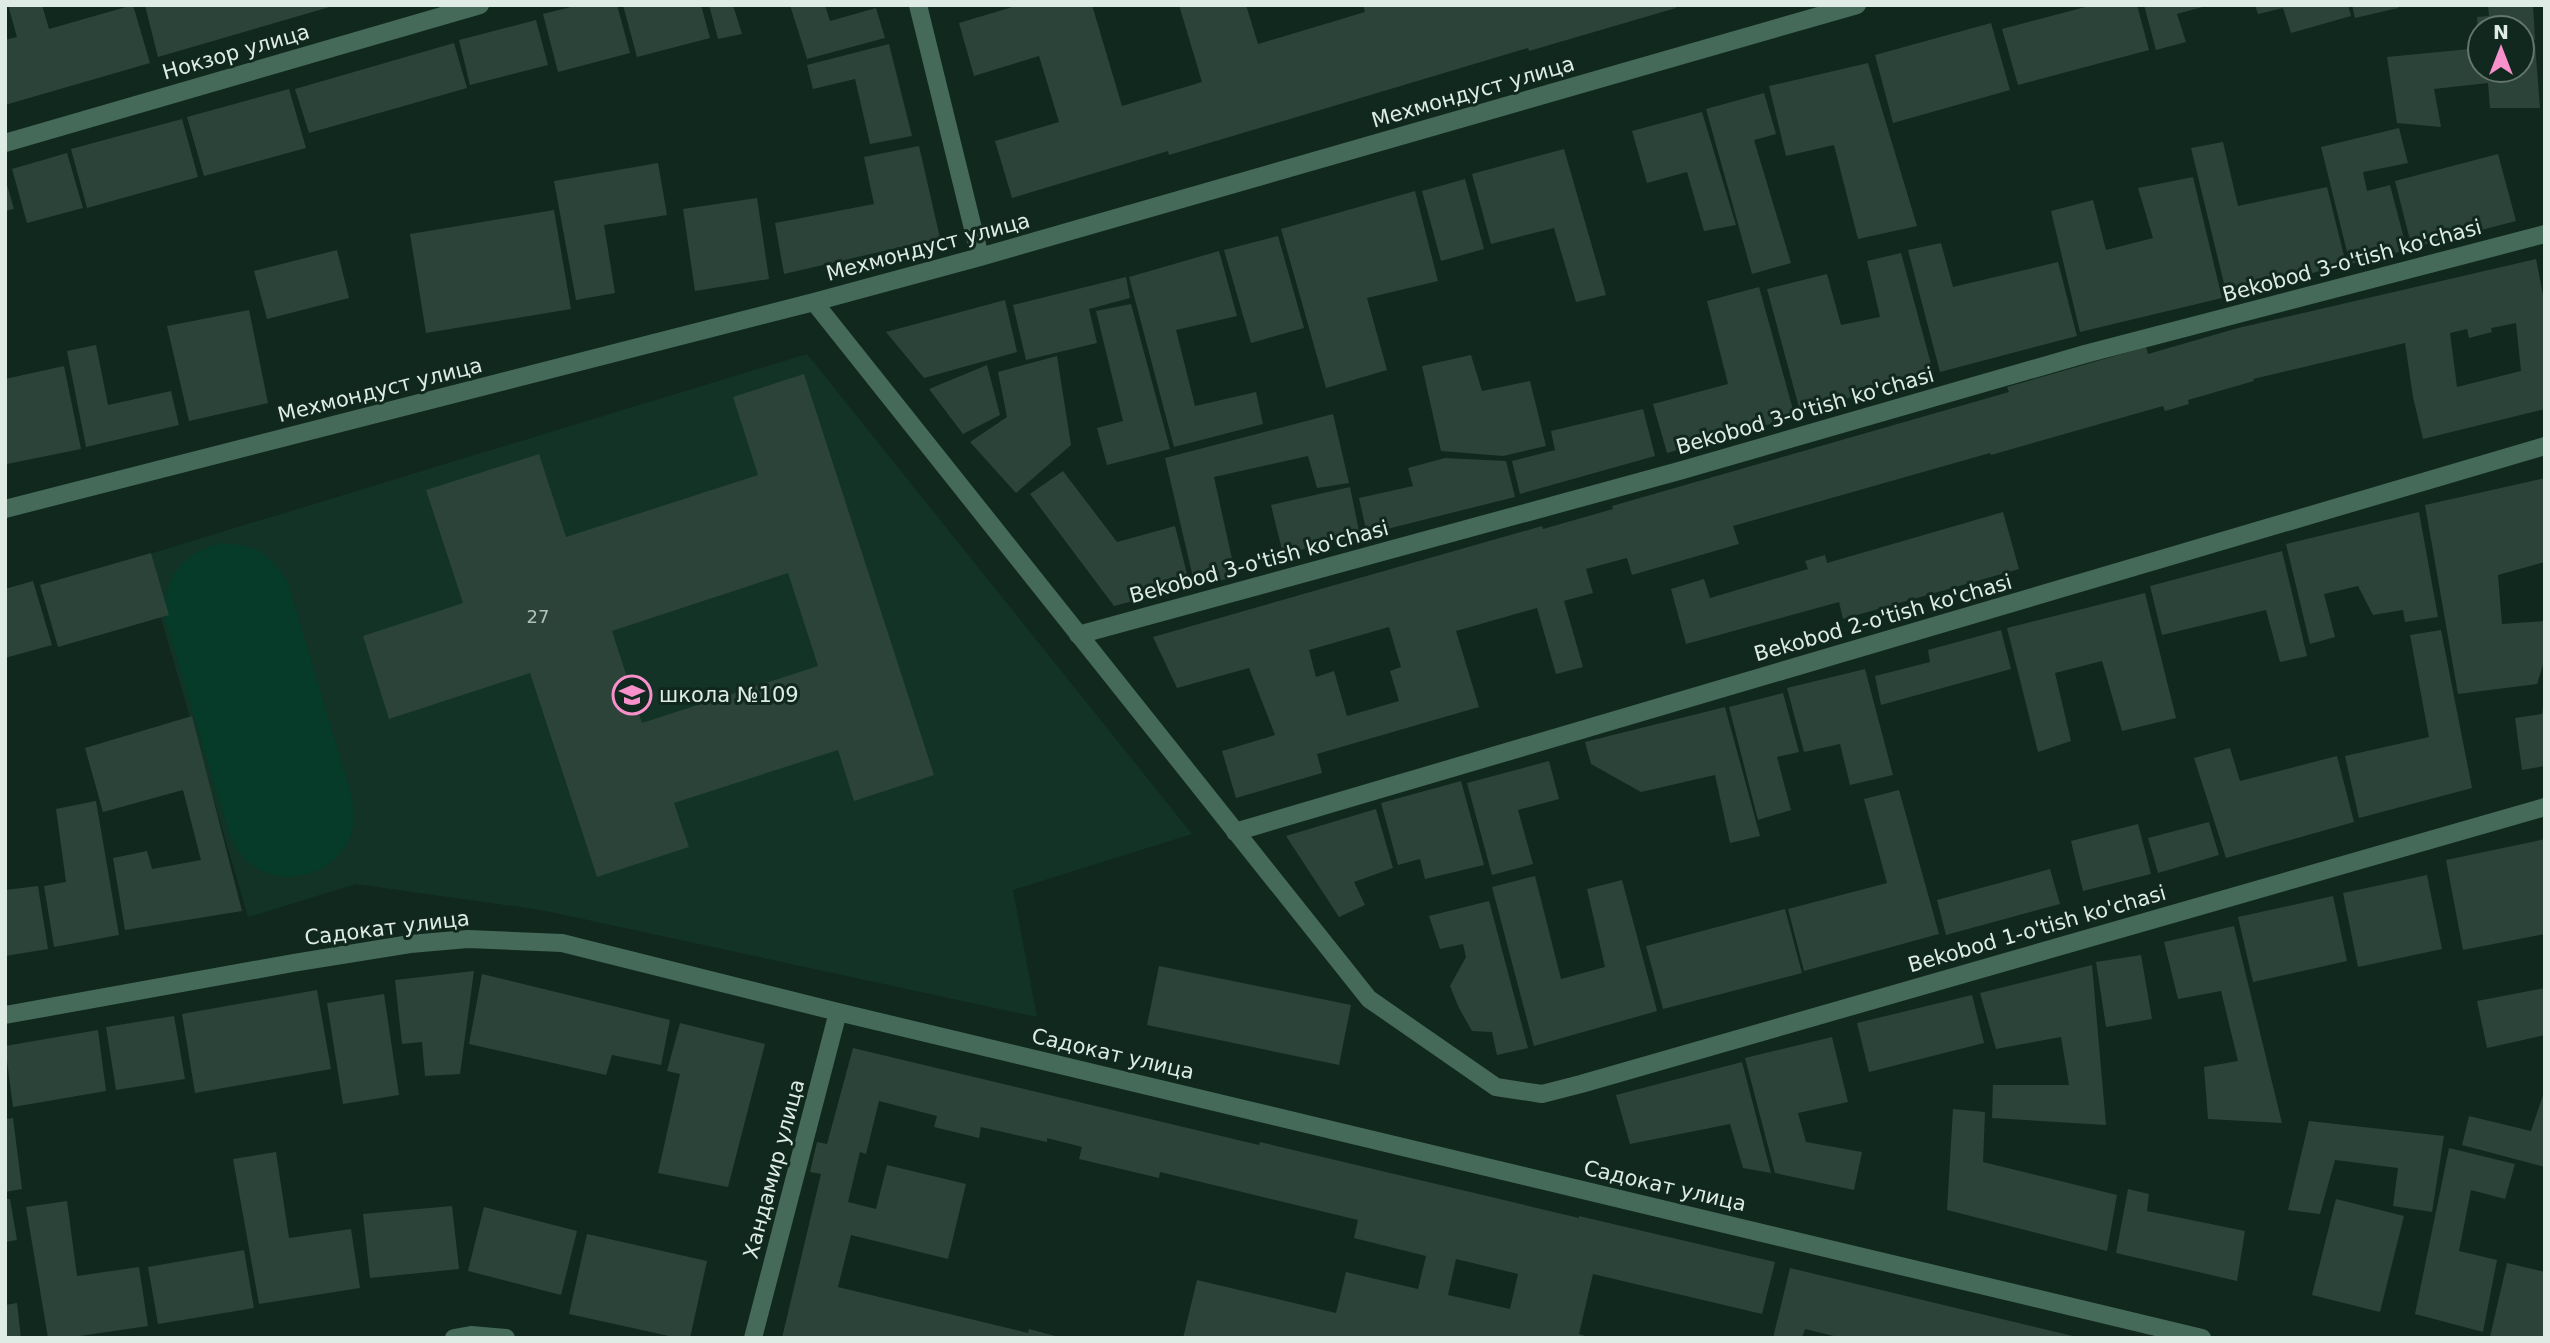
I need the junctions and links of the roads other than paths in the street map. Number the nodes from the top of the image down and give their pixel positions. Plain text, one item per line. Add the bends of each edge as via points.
1 (480, 5) edge
2 (918, 5) edge
3 (1857, 5) edge
4 (5, 143) edge
5 (2545, 234) edge
6 (980, 257) junction
7 (814, 302) junction
8 (2545, 446) edge
9 (5, 509) edge
10 (1078, 635) junction
11 (2545, 807) edge
12 (1235, 832) junction
13 (838, 1012) junction
14 (5, 1015) edge
15 (454, 1338) edge
16 (506, 1338) edge
17 (753, 1338) edge
18 (2202, 1338) edge

1 - 4 street, Нокзор улица
2 - 6 street
3 - 6 street, Мехмондуст улица
5 - 10 street, Bekobod 3-o'tish ko'chasi via 2085,354 1679,471
6 - 7 street, Мехмондуст улица
7 - 9 street, Мехмондуст улица
7 - 10 street
8 - 12 street, Bekobod 2-o'tish ko'chasi
10 - 12 street
11 - 12 street, Bekobod 1-o'tish ko'chasi via 1542,1094 1496,1087 1369,999
13 - 14 street, Садокат улица via 562,943 468,939 293,963
13 - 17 street, Хандамир улица
13 - 18 street, Садокат улица
15 - 16 street

